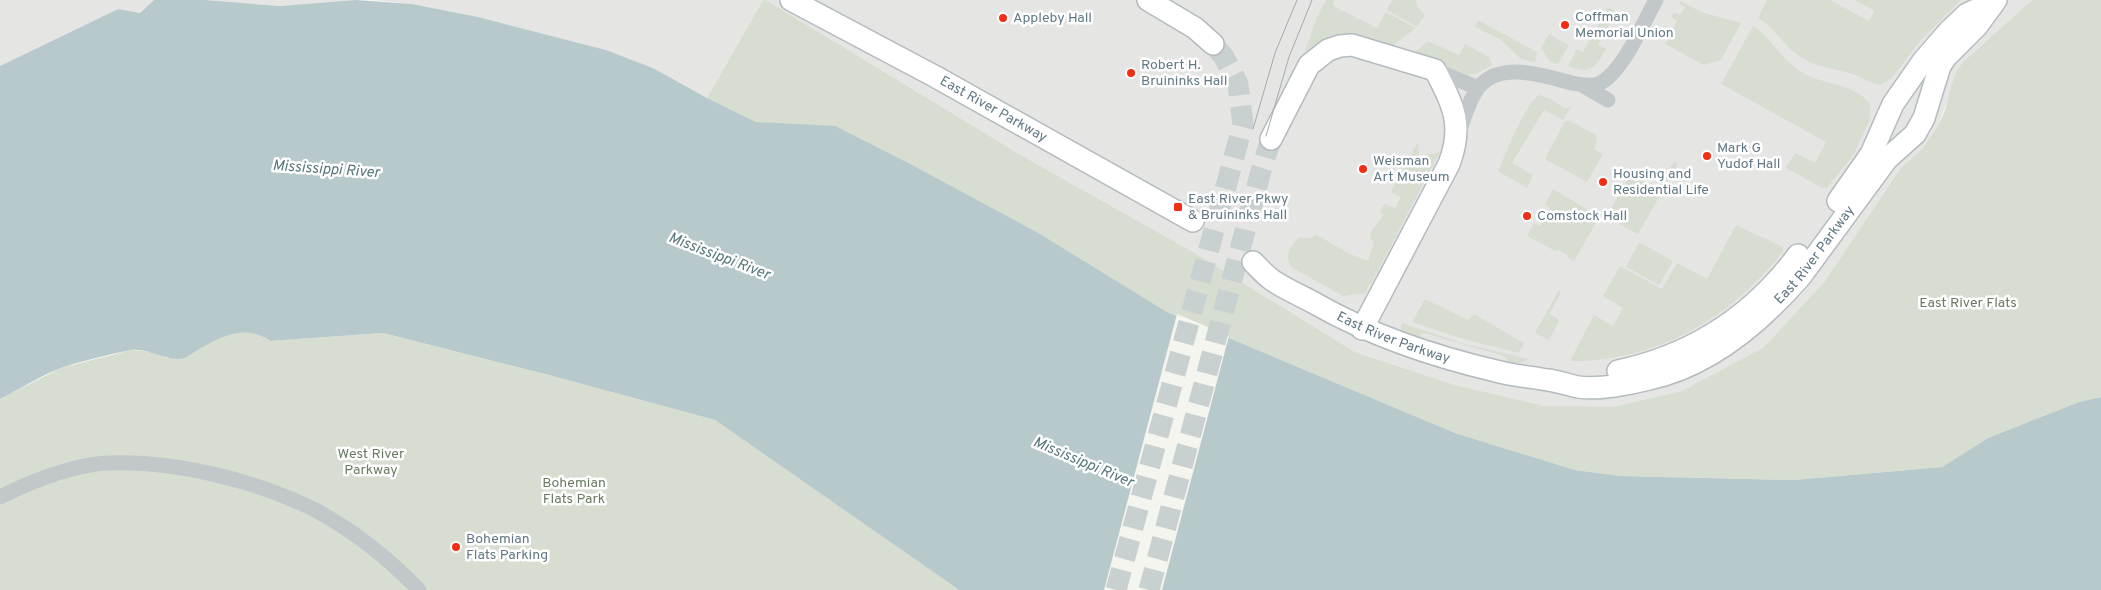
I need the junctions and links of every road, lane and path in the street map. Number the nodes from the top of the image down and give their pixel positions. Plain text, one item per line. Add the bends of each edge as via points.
1 (791, 0) edge
2 (1148, 0) edge
3 (1656, 0) edge
4 (1995, 1) edge
5 (1214, 44) tunnel mouth
6 (1435, 70) junction
7 (1584, 86) junction
8 (1478, 88) junction
9 (1608, 100) dead end
10 (1457, 135) junction
11 (1272, 139) tunnel mouth
12 (1194, 222) dead end
13 (1253, 262) dead end
14 (1362, 329) junction
15 (1549, 380) junction
16 (0, 497) edge
17 (419, 590) edge

1 - 12 street, East River Parkway via 936,77
2 - 5 street via 1195,28
3 - 7 street via 1616,71 1600,84
4 - 15 street, East River Parkway via 1967,14 1922,61 1893,104 1871,154 1844,193 1790,267 1740,316 1688,349 1648,364
4 - 15 street, East River Parkway via 1940,66 1924,118 1915,134 1887,159 1801,276 1769,311 1719,350 1651,379 1579,387
6 - 8 street
6 - 10 street via 1455,112
6 - 11 street via 1352,45 1328,50 1309,65
7 - 8 street via 1514,72 1501,74
7 - 9 street
8 - 10 street
10 - 14 street via 1449,164
13 - 14 street, East River Parkway via 1272,280
14 - 15 street, East River Parkway via 1436,356 1502,373
16 - 17 street via 19,487 71,470 107,463 160,465 230,478 316,511 378,553

